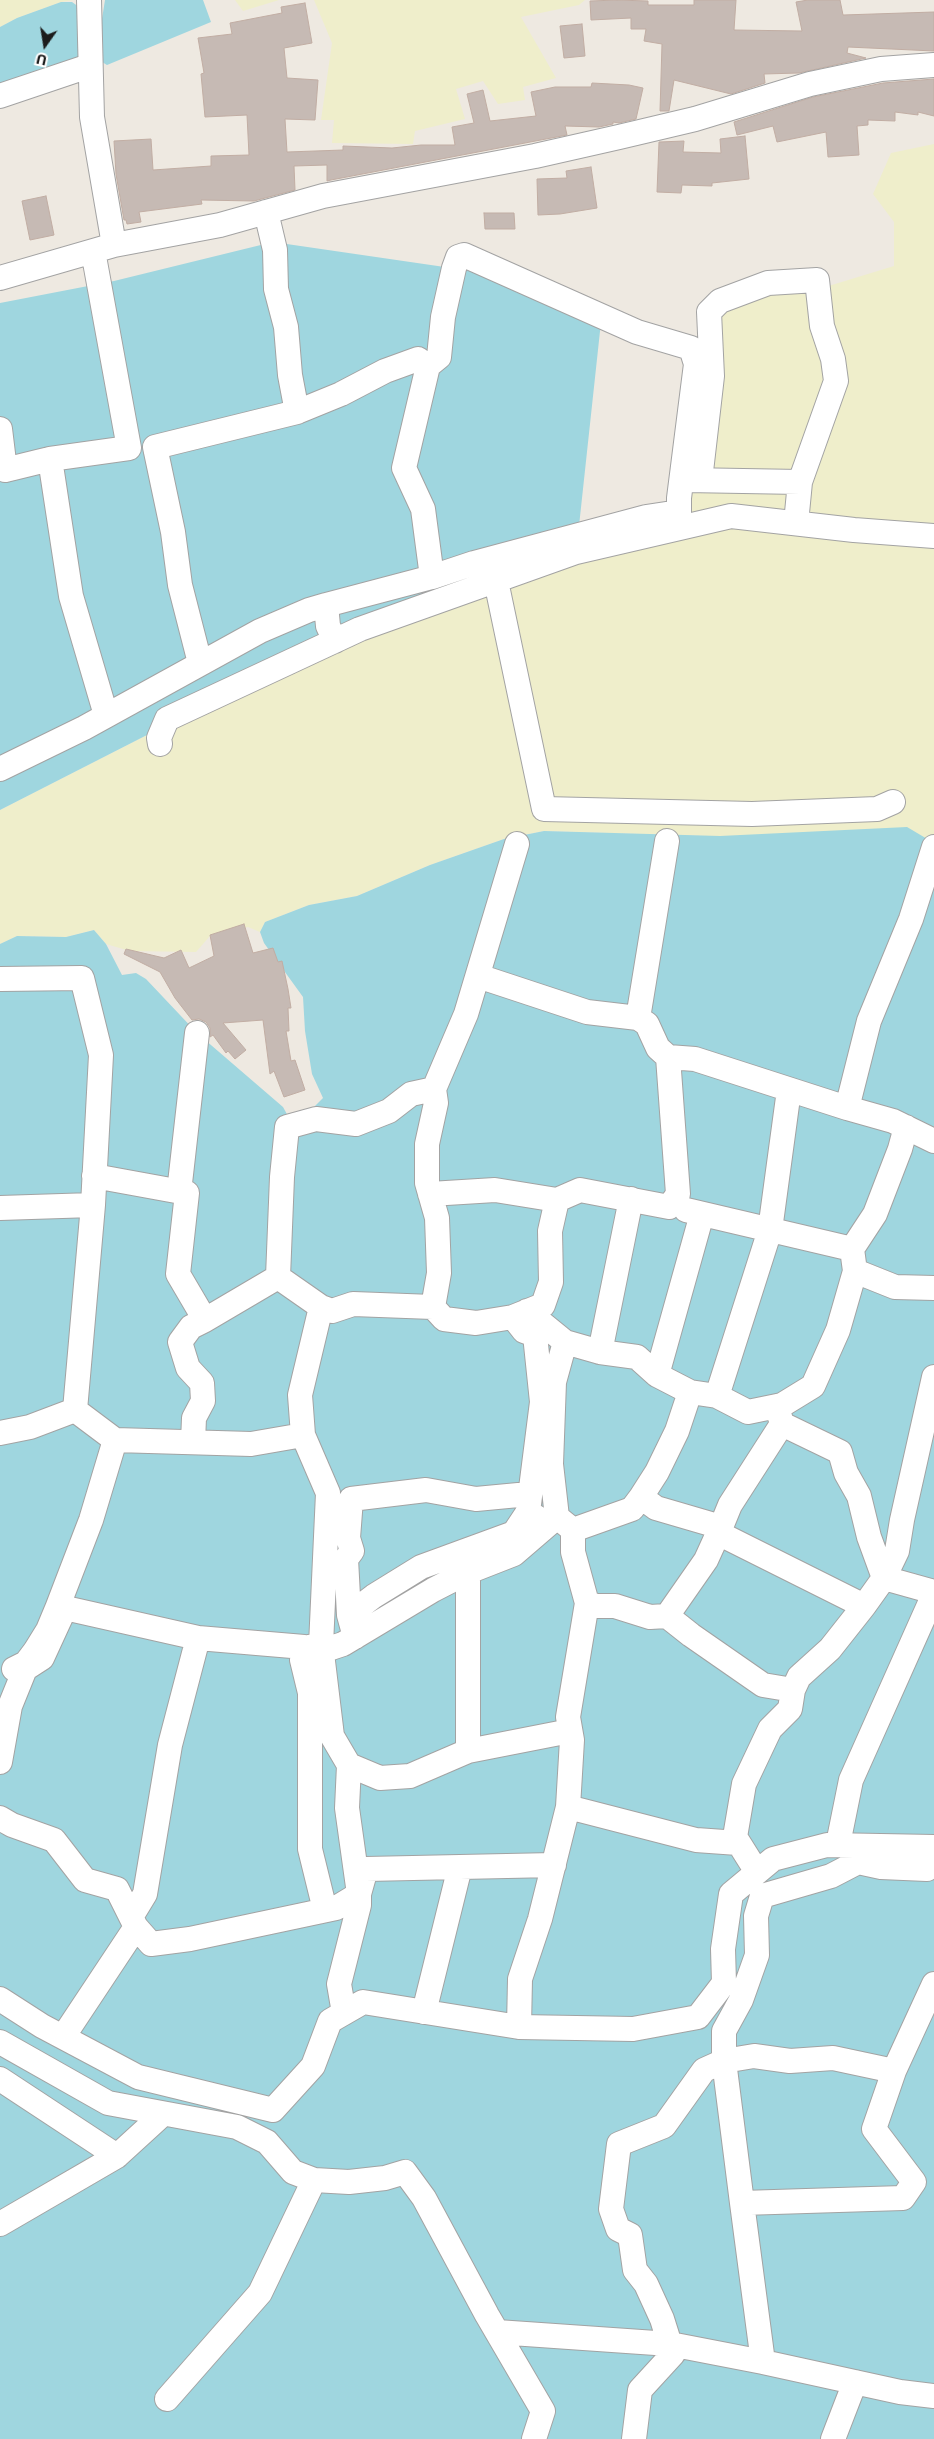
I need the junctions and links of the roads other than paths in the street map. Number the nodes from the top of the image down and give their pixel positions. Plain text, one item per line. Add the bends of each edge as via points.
1 (89, 0) edge
2 (934, 65) edge
3 (89, 66) junction
4 (0, 96) edge
5 (266, 212) junction
6 (103, 248) junction
7 (0, 278) edge
8 (428, 366) junction
9 (297, 412) junction
10 (0, 428) edge
11 (50, 458) junction
12 (3, 471) edge
13 (691, 480) junction
14 (800, 482) junction
15 (679, 520) junction
16 (796, 524) junction
17 (934, 536) edge
18 (432, 577) junction
19 (496, 581) junction
20 (326, 605) junction
21 (335, 641) junction
22 (200, 663) junction
23 (106, 715) junction
24 (160, 744) dead end
25 (0, 769) edge
26 (893, 802) dead end
27 (667, 841) dead end
28 (518, 844) dead end
29 (934, 847) edge
30 (478, 976) junction
31 (0, 979) edge
32 (638, 1018) junction
33 (197, 1034) dead end
34 (668, 1057) junction
35 (434, 1089) junction
36 (789, 1090) junction
37 (847, 1108) junction
38 (906, 1127) junction
39 (934, 1141) edge
40 (94, 1176) junction
41 (179, 1192) junction
42 (430, 1194) junction
43 (631, 1199) junction
44 (0, 1200) edge
45 (557, 1200) junction
46 (82, 1205) junction
47 (669, 1206) junction
48 (0, 1208) edge
49 (702, 1214) junction
50 (770, 1230) junction
51 (853, 1260) junction
52 (278, 1278) junction
53 (934, 1288) edge
54 (321, 1307) junction
55 (433, 1307) junction
56 (520, 1314) junction
57 (205, 1320) junction
58 (566, 1342) junction
59 (600, 1352) junction
60 (657, 1375) junction
61 (934, 1377) edge
62 (690, 1392) junction
63 (717, 1396) junction
64 (75, 1410) junction
65 (779, 1415) junction
66 (0, 1433) edge
67 (303, 1435) junction
68 (115, 1440) junction
69 (192, 1442) junction
70 (641, 1497) junction
71 (547, 1515) junction
72 (720, 1530) junction
73 (468, 1572) junction
74 (884, 1578) junction
75 (934, 1593) edge
76 (587, 1603) junction
77 (864, 1606) junction
78 (61, 1607) junction
79 (667, 1616) junction
80 (352, 1626) junction
81 (198, 1638) junction
82 (313, 1646) junction
83 (7, 1662) edge
84 (793, 1690) junction
85 (0, 1711) edge
86 (570, 1731) junction
87 (468, 1751) junction
88 (0, 1762) edge
89 (349, 1765) junction
90 (568, 1807) junction
91 (0, 1818) edge
92 (738, 1843) junction
93 (838, 1844) junction
94 (934, 1847) edge
95 (554, 1865) junction
96 (934, 1865) edge
97 (460, 1867) junction
98 (758, 1872) junction
99 (359, 1894) junction
100 (325, 1910) junction
101 (134, 1922) junction
102 (934, 1984) edge
103 (0, 1999) edge
104 (424, 2012) junction
105 (344, 2013) junction
106 (519, 2027) junction
107 (63, 2037) junction
108 (0, 2042) edge
109 (724, 2061) junction
110 (894, 2071) junction
111 (0, 2080) edge
112 (163, 2114) junction
113 (117, 2156) junction
114 (314, 2180) junction
115 (742, 2203) junction
116 (0, 2224) edge
117 (497, 2332) junction
118 (670, 2344) junction
119 (763, 2362) junction
120 (855, 2382) junction
121 (934, 2396) edge
122 (167, 2399) dead end
123 (534, 2439) edge
124 (634, 2439) edge
125 (833, 2439) edge

1 - 3 street
2 - 5 street via 881,69 810,84 628,135 506,162 323,196
3 - 4 street
3 - 6 street
5 - 6 street
5 - 9 street via 275,250 276,289 286,327
6 - 7 street
6 - 11 street via 129,448
8 - 9 street via 418,359
8 - 13 street via 439,356 443,317 454,268 458,257 464,255 636,332 691,348 696,364
8 - 18 street via 404,468 423,510
9 - 22 street via 155,447 173,532 180,585
10 - 12 street
11 - 12 street
11 - 23 street via 71,596
13 - 14 street
13 - 14 street via 712,376 708,312 720,301 768,283 817,280 822,326 834,359 836,381
13 - 15 street
14 - 16 street
15 - 16 street via 731,516
15 - 18 street via 646,516
15 - 19 street
16 - 17 street
18 - 20 street
19 - 21 street via 360,629
19 - 26 street via 544,809 752,814 877,809
20 - 21 street via 328,626
20 - 22 street via 260,631
21 - 24 street via 167,719 159,738
22 - 23 street
23 - 25 street
27 - 32 street
28 - 30 street
29 - 37 street via 911,919 869,1021
30 - 32 street via 587,1012
30 - 35 street via 466,1014
31 - 40 street via 82,978 101,1055
32 - 34 street via 647,1024 658,1048
33 - 41 street
34 - 36 street via 695,1059
34 - 47 street via 678,1194
35 - 42 street via 436,1104 427,1144
35 - 52 street via 411,1094 388,1111 356,1124 316,1119 287,1126
36 - 37 street
36 - 50 street
37 - 38 street via 893,1120
38 - 39 street
38 - 51 street via 875,1214
40 - 41 street
40 - 46 street
41 - 57 street via 187,1193 178,1274
42 - 45 street via 495,1190
42 - 55 street via 437,1218 439,1274
43 - 45 street via 580,1190
43 - 47 street
43 - 59 street
44 - 46 street via 48,1199
45 - 56 street via 550,1231 551,1282 543,1305
46 - 48 street
46 - 64 street
47 - 49 street
49 - 50 street
49 - 60 street
50 - 51 street
50 - 63 street
51 - 53 street via 895,1286
51 - 65 street via 838,1330 813,1386 782,1405
52 - 54 street
52 - 57 street
54 - 55 street via 332,1312 353,1304
54 - 67 street via 300,1396
55 - 56 street via 444,1319 476,1322
56 - 58 street
56 - 71 street via 524,1331 535,1335 542,1402
57 - 69 street via 191,1327 180,1342 188,1368 202,1383 203,1401 194,1418
58 - 59 street
58 - 71 street via 554,1382
59 - 60 street via 638,1357
60 - 62 street
61 - 74 street via 897,1551
62 - 63 street
62 - 70 street via 677,1431
63 - 65 street via 748,1412
64 - 66 street via 30,1427
64 - 68 street
65 - 72 street via 730,1505
65 - 74 street via 840,1452 846,1473 859,1496
67 - 69 street via 251,1444
67 - 82 street via 328,1493
68 - 69 street
68 - 78 street
70 - 71 street via 632,1509
70 - 72 street via 656,1508
71 - 73 street via 514,1554
71 - 76 street via 573,1552
71 - 80 street via 514,1533 421,1567 374,1596
71 - 80 street via 426,1490 351,1498 348,1538 352,1551 346,1559
72 - 77 street
72 - 79 street via 706,1560
73 - 80 street
73 - 87 street
74 - 75 street
74 - 77 street
75 - 93 street via 851,1780
76 - 79 street via 615,1606 650,1617
76 - 86 street via 568,1717
77 - 84 street via 830,1649 799,1677
78 - 81 street
78 - 83 street via 26,1663
78 - 88 street via 42,1658 26,1669 10,1706
79 - 84 street via 763,1685
80 - 82 street via 331,1648
81 - 82 street
81 - 101 street via 170,1745 146,1894
82 - 89 street via 332,1736
82 - 100 street via 302,1660 310,1692 310,1849
83 - 85 street
84 - 92 street via 790,1709 770,1729 744,1784 735,1837
86 - 87 street
86 - 90 street
87 - 89 street via 410,1776 380,1778
89 - 99 street via 347,1808
90 - 92 street via 696,1840
90 - 95 street
91 - 101 street via 54,1840 85,1880 117,1890
92 - 98 street
93 - 94 street
93 - 98 street via 773,1859
95 - 97 street
95 - 106 street via 520,1979
96 - 109 street via 927,1869 881,1868 858,1862 832,1876 762,1896 756,1916 757,1955 741,2000 724,2031
97 - 99 street via 366,1869
97 - 104 street
98 - 106 street via 731,1894 722,1949 724,1983 698,2017 633,2029
99 - 100 street via 336,1908
99 - 105 street via 339,1984
100 - 101 street via 190,1939 151,1944
101 - 107 street
102 - 110 street
103 - 107 street
104 - 105 street via 363,2002
104 - 106 street
105 - 107 street via 330,2021 313,2066 273,2110 138,2077
108 - 112 street via 108,2103
109 - 110 street via 754,2056 790,2060 833,2058
109 - 115 street
109 - 118 street via 704,2070 664,2126 619,2144 611,2209 618,2228 630,2235 635,2270 646,2284
110 - 115 street via 874,2129 914,2182 903,2198
111 - 113 street
112 - 113 street
112 - 114 street via 237,2127 267,2142 293,2172
113 - 116 street
114 - 117 street via 349,2182 405,2172 424,2198
114 - 122 street via 260,2293
115 - 119 street
117 - 118 street
117 - 123 street via 543,2411
118 - 119 street
118 - 124 street via 673,2354 640,2390
119 - 120 street
120 - 121 street
120 - 125 street

